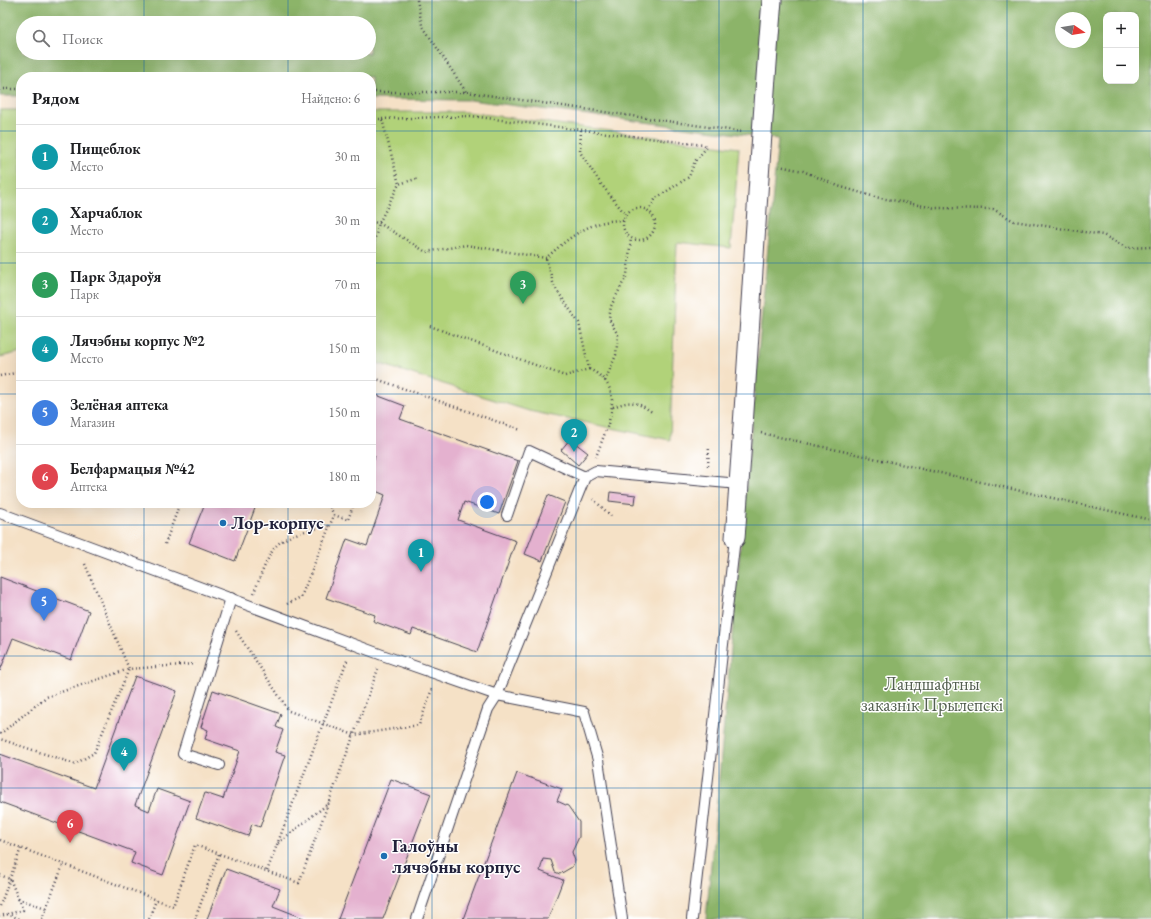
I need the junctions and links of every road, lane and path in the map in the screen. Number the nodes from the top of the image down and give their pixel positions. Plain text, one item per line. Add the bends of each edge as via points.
1 (417, 0) edge
2 (772, 0) edge
3 (0, 89) edge
4 (16, 89) edge
5 (376, 92) edge
6 (466, 92) junction
7 (376, 119) edge
8 (382, 119) junction
9 (581, 130) junction
10 (761, 133) junction
11 (759, 171) junction
12 (419, 178) dead end
13 (399, 184) junction
14 (649, 210) junction
15 (626, 215) junction
16 (624, 220) junction
17 (376, 223) edge
18 (379, 223) junction
19 (376, 234) edge
20 (631, 238) junction
21 (1151, 247) edge
22 (546, 258) junction
23 (430, 326) dead end
24 (589, 369) junction
25 (16, 373) edge
26 (0, 376) edge
27 (376, 379) edge
28 (605, 381) junction
29 (613, 407) junction
30 (652, 412) dead end
31 (744, 429) junction
32 (521, 430) dead end
33 (600, 443) dead end
34 (709, 446) dead end
35 (585, 477) junction
36 (707, 481) junction
37 (739, 484) junction
38 (592, 498) dead end
39 (178, 508) edge
40 (330, 508) edge
41 (352, 508) edge
42 (0, 512) edge
43 (334, 515) junction
44 (507, 515) dead end
45 (612, 516) dead end
46 (1151, 520) edge
47 (329, 526) junction
48 (735, 538) joint
49 (165, 544) dead end
50 (85, 564) dead end
51 (232, 598) junction
52 (288, 603) dead end
53 (250, 604) junction
54 (226, 615) junction
55 (353, 643) junction
56 (385, 656) junction
57 (212, 662) junction
58 (129, 669) junction
59 (432, 690) dead end
60 (497, 695) junction
61 (323, 723) junction
62 (0, 734) edge
63 (354, 735) junction
64 (0, 739) edge
65 (219, 765) dead end
66 (329, 802) junction
67 (0, 840) edge
68 (277, 844) junction
69 (21, 848) junction
70 (219, 854) junction
71 (62, 865) junction
72 (267, 871) junction
73 (0, 876) edge
74 (10, 879) junction
75 (18, 899) junction
76 (156, 900) junction
77 (0, 906) edge
78 (46, 908) junction
79 (8, 914) junction
80 (0, 916) edge
81 (20, 919) edge
82 (42, 919) edge
83 (149, 919) edge
84 (195, 919) edge
85 (417, 919) edge
86 (622, 919) edge
87 (692, 919) edge

1 - 6 path via 422,25
2 - 10 street
3 - 4 path
5 - 6 path
6 - 10 path
7 - 8 path
8 - 9 path via 470,116
8 - 13 path
9 - 14 path via 707,147 695,162 689,177 656,198
9 - 15 path via 580,152
10 - 11 street
11 - 21 path via 778,166 803,171 838,186 875,197 935,208 993,209 1014,221 1103,235 1126,248
11 - 31 street
12 - 13 path
13 - 18 path
14 - 15 path via 634,209
14 - 20 path via 655,219 652,235 642,240
15 - 16 path
16 - 20 path via 624,230
16 - 22 path via 608,220 575,233
17 - 18 path
18 - 19 path
18 - 22 path via 426,252 466,245
20 - 28 path via 628,275 611,306 609,319 618,335 616,355
22 - 24 path via 554,286 579,323
23 - 24 path via 565,376
24 - 28 path
25 - 26 path
27 - 32 path
28 - 29 path via 609,385
29 - 30 path via 629,401 640,404
29 - 33 path
31 - 37 street
31 - 46 path
34 - 36 path
35 - 36 lane via 596,470
35 - 44 lane via 529,450
35 - 60 lane
36 - 37 lane
37 - 48 street
38 - 45 path
39 - 49 path
40 - 43 path
41 - 43 path via 348,520
42 - 51 lane
43 - 47 path
47 - 52 path via 301,597
47 - 53 path via 305,530 276,545
48 - 87 lane
50 - 58 path
51 - 53 lane
51 - 54 lane
53 - 55 lane
54 - 57 lane
54 - 61 path via 289,711
55 - 56 lane
55 - 61 path
56 - 60 lane
56 - 63 path
57 - 58 path
57 - 65 lane via 183,754
58 - 62 path via 46,697
58 - 64 path via 94,753 75,764
59 - 63 path via 419,725
60 - 85 lane via 488,709
60 - 86 lane via 584,712 598,760
61 - 63 path
61 - 68 path
63 - 66 path
66 - 68 path
66 - 72 path via 299,883
67 - 69 path
68 - 72 path
69 - 71 path
69 - 74 path
70 - 72 path
70 - 76 path via 195,845 173,906
70 - 84 path
71 - 76 path
71 - 78 path
73 - 74 path
74 - 75 path
74 - 77 path
75 - 78 path
75 - 79 path via 23,910
76 - 83 path
78 - 82 path
79 - 80 path
79 - 81 path

